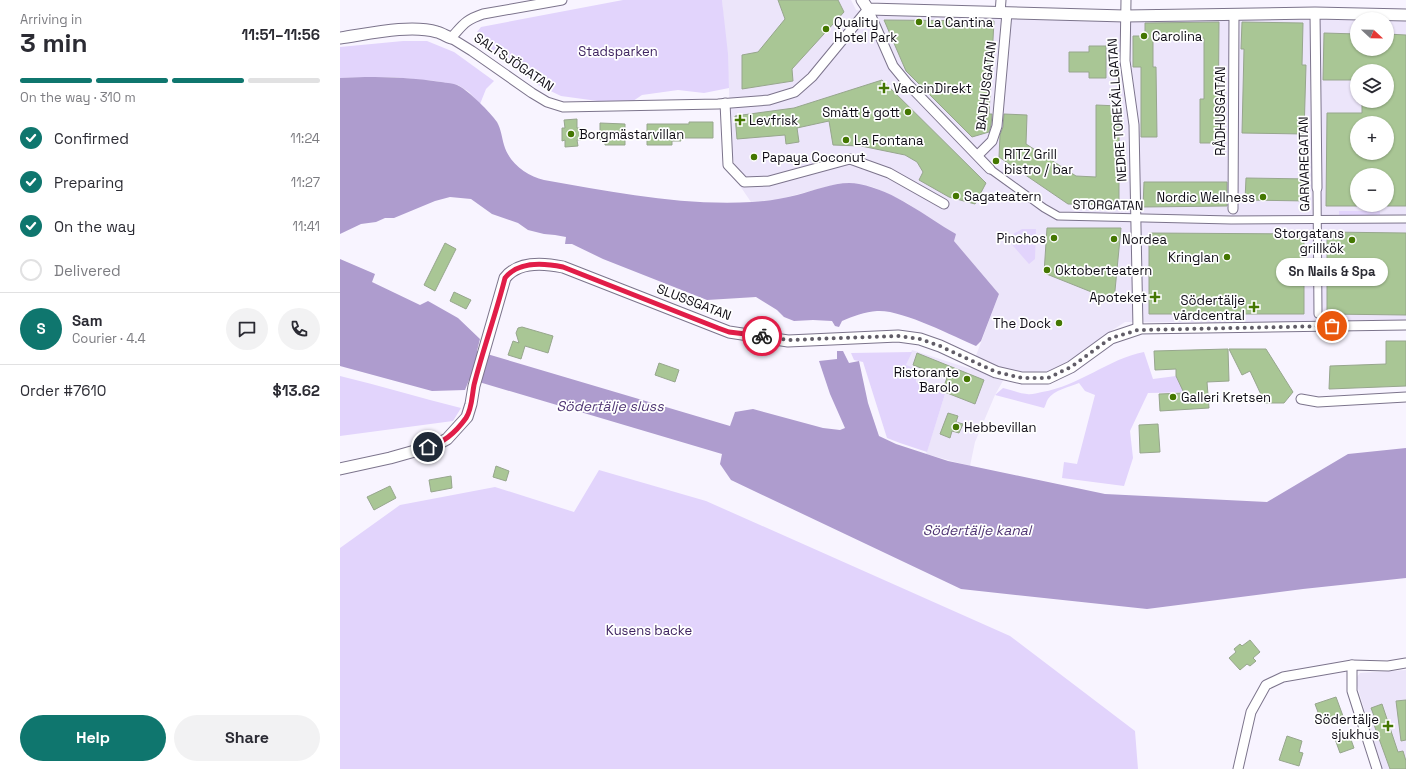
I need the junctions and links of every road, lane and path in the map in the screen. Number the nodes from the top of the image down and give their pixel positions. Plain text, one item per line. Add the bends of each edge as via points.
1 (562, 0) edge
2 (1001, 0) edge
3 (1126, 0) edge
4 (865, 5) edge
5 (1004, 13) junction
6 (1315, 13) junction
7 (1234, 14) junction
8 (1406, 15) edge
9 (1126, 16) junction
10 (340, 38) edge
11 (451, 38) junction
12 (725, 103) junction
13 (978, 155) junction
14 (990, 169) joint
15 (1317, 188) joint
16 (944, 204) dead end
17 (1233, 209) joint
18 (1136, 217) junction
19 (1406, 219) edge
20 (1231, 220) junction
21 (1317, 220) junction
22 (1318, 314) dead end
23 (1406, 325) edge
24 (1138, 330) junction
25 (1406, 397) edge
26 (1301, 399) dead end
27 (340, 469) edge
28 (1406, 663) edge
29 (1352, 665) junction
30 (1238, 769) edge
31 (1377, 769) edge

1 - 11 street via 470,18
2 - 5 street, BADHUSGATAN
3 - 9 street, NEDRE TOREKÄLLGATAN
4 - 5 street
4 - 12 street, SALTSJÖGATAN via 812,77 795,92 769,100
4 - 13 street via 894,66 906,83
5 - 9 street
5 - 13 street, BADHUSGATAN via 997,126 992,141
6 - 7 street
6 - 8 street
6 - 15 street, GARVAREGATAN
7 - 9 street
7 - 17 street, RÅDHUSGATAN
9 - 18 street, NEDRE TOREKÄLLGATAN via 1125,61 1134,125
10 - 11 street, SALTSJÖGATAN via 402,29 436,32
11 - 12 street, SALTSJÖGATAN via 546,102 563,107
12 - 16 street via 728,166 744,182 769,181 850,159 889,173
13 - 14 street
14 - 18 street, STORGATAN via 1058,216
15 - 21 street, GARVAREGATAN
17 - 20 street
18 - 20 street, STORGATAN
18 - 24 street, NEDRE TOREKÄLLGATAN
19 - 21 street, STORGATAN
20 - 21 street, STORGATAN
21 - 22 street, GARVAREGATAN
23 - 24 street
24 - 27 street, SLUSSGATAN via 1111,338 1071,367 1048,378 1022,378 996,372 920,339 898,336 788,340 729,332 563,267 550,264 522,266 510,272 505,278 467,417 447,439 436,445
25 - 26 street via 1318,402
28 - 29 street via 1388,666
29 - 30 street via 1283,677 1266,685 1251,712
29 - 31 street via 1352,691

